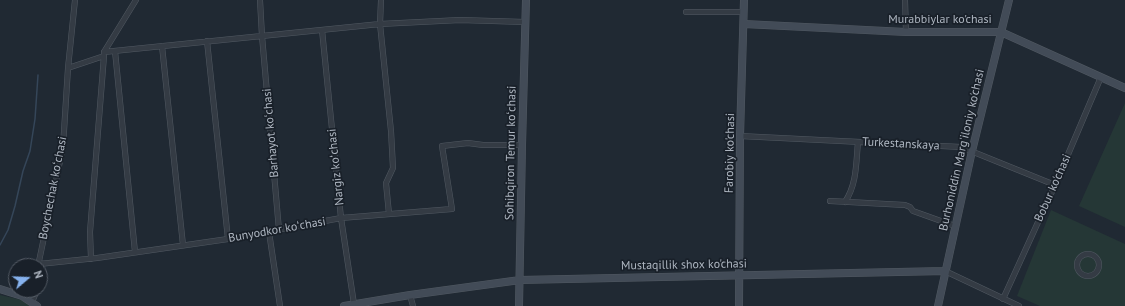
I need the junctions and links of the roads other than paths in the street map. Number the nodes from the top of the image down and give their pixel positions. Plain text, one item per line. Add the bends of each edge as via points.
1 (75, 0) edge
2 (136, 0) edge
3 (260, 0) edge
4 (381, 0) edge
5 (526, 0) edge
6 (744, 0) edge
7 (905, 0) edge
8 (1009, 0) edge
9 (686, 12) dead end
10 (744, 12) junction
11 (525, 22) junction
12 (380, 24) junction
13 (744, 24) junction
14 (322, 30) junction
15 (906, 32) junction
16 (1001, 32) junction
17 (262, 36) junction
18 (207, 41) junction
19 (162, 46) junction
20 (115, 51) junction
21 (104, 54) junction
22 (68, 68) junction
23 (1101, 77) junction
24 (1125, 88) edge
25 (740, 136) junction
26 (858, 142) junction
27 (522, 145) junction
28 (972, 151) junction
29 (1055, 185) junction
30 (830, 201) dead end
31 (845, 202) junction
32 (389, 214) junction
33 (341, 218) junction
34 (955, 226) junction
35 (279, 230) junction
36 (269, 232) junction
37 (228, 239) junction
38 (183, 245) junction
39 (135, 252) junction
40 (1090, 255) joint
41 (39, 258) edge
42 (91, 259) junction
43 (48, 264) edge
44 (945, 272) junction
45 (740, 275) junction
46 (520, 280) junction
47 (0, 289) edge
48 (410, 295) junction
49 (1004, 299) junction
50 (35, 304) edge
51 (354, 304) junction
52 (280, 306) edge
53 (344, 306) edge
54 (413, 306) edge
55 (519, 306) edge
56 (739, 306) edge
57 (938, 306) edge
58 (1019, 306) edge

1 - 22 street, Boychechak koʻchasi
2 - 21 street
3 - 17 street, Barhayot koʻchasi
4 - 12 street
5 - 11 main road, Sohibqiron Temur koʻchasi
6 - 10 main road, Farobiy ko'chasi
7 - 15 street
8 - 16 main road, Burhoniddin Marg'iloniy ko'chasi
9 - 10 street
10 - 13 main road, Farobiy ko'chasi
11 - 12 street via 460,20
11 - 27 main road, Sohibqiron Temur koʻchasi
12 - 14 street
12 - 32 street via 393,166 386,183
13 - 15 main road, Murabbiylar ko'chasi
13 - 25 main road, Farobiy ko'chasi
14 - 17 street
14 - 33 street, Nargiz koʻchasi
15 - 16 main road, Murabbiylar ko'chasi
16 - 23 main road, Murabbiylar ko'chasi
16 - 28 main road, Burhoniddin Marg'iloniy ko'chasi
17 - 18 street
17 - 35 street, Barhayot koʻchasi
18 - 19 street
18 - 37 street
19 - 20 street
19 - 38 street
20 - 21 street
20 - 39 street
21 - 22 street
21 - 42 street via 90,232
22 - 41 street, Boychechak koʻchasi via 63,147
23 - 24 main road, Murabbiylar ko'chasi
23 - 29 street, Bobur ko'chasi
25 - 26 street, Turkestanskaya
25 - 45 main road, Farobiy ko'chasi
26 - 28 street, Turkestanskaya via 962,147
26 - 31 street via 855,179
27 - 32 street, Bunyodkor koʻchasi via 468,143 442,146 452,209
27 - 46 main road, Sohibqiron Temur koʻchasi
28 - 29 street, Turkestanskaya
28 - 34 main road, Burhoniddin Marg'iloniy ko'chasi
29 - 49 street, Bobur ko'chasi
30 - 31 street
31 - 34 street via 905,205 913,211
32 - 33 street, Bunyodkor koʻchasi
33 - 35 street, Bunyodkor koʻchasi
33 - 51 street, Nargiz koʻchasi
34 - 44 main road, Burhoniddin Marg'iloniy ko'chasi
35 - 36 street, Bunyodkor koʻchasi
36 - 37 street, Bunyodkor koʻchasi
36 - 52 street
37 - 38 street, Bunyodkor koʻchasi
38 - 39 street, Bunyodkor koʻchasi
39 - 42 street, Bunyodkor koʻchasi
40 - 40 street via 1098,261 1098,268 1095,274 1088,276 1081,274 1077,264 1080,258
42 - 43 street, Bunyodkor koʻchasi
44 - 45 main road, Mustaqillik shox ko'chasi
44 - 49 street, Mustaqillik shox ko'chasi
44 - 57 main road, Burhoniddin Marg'iloniy ko'chasi
45 - 46 main road, Mustaqillik shox ko'chasi
45 - 56 main road, Farobiy ko'chasi
46 - 48 main road, Mustaqillik shox ko'chasi
46 - 55 main road, Sohibqiron Temur koʻchasi
47 - 50 main road via 22,296
48 - 51 main road, Mustaqillik shox ko'chasi
48 - 54 street
49 - 58 street, Mustaqillik shox ko'chasi
51 - 53 main road, Mustaqillik shox ko'chasi

